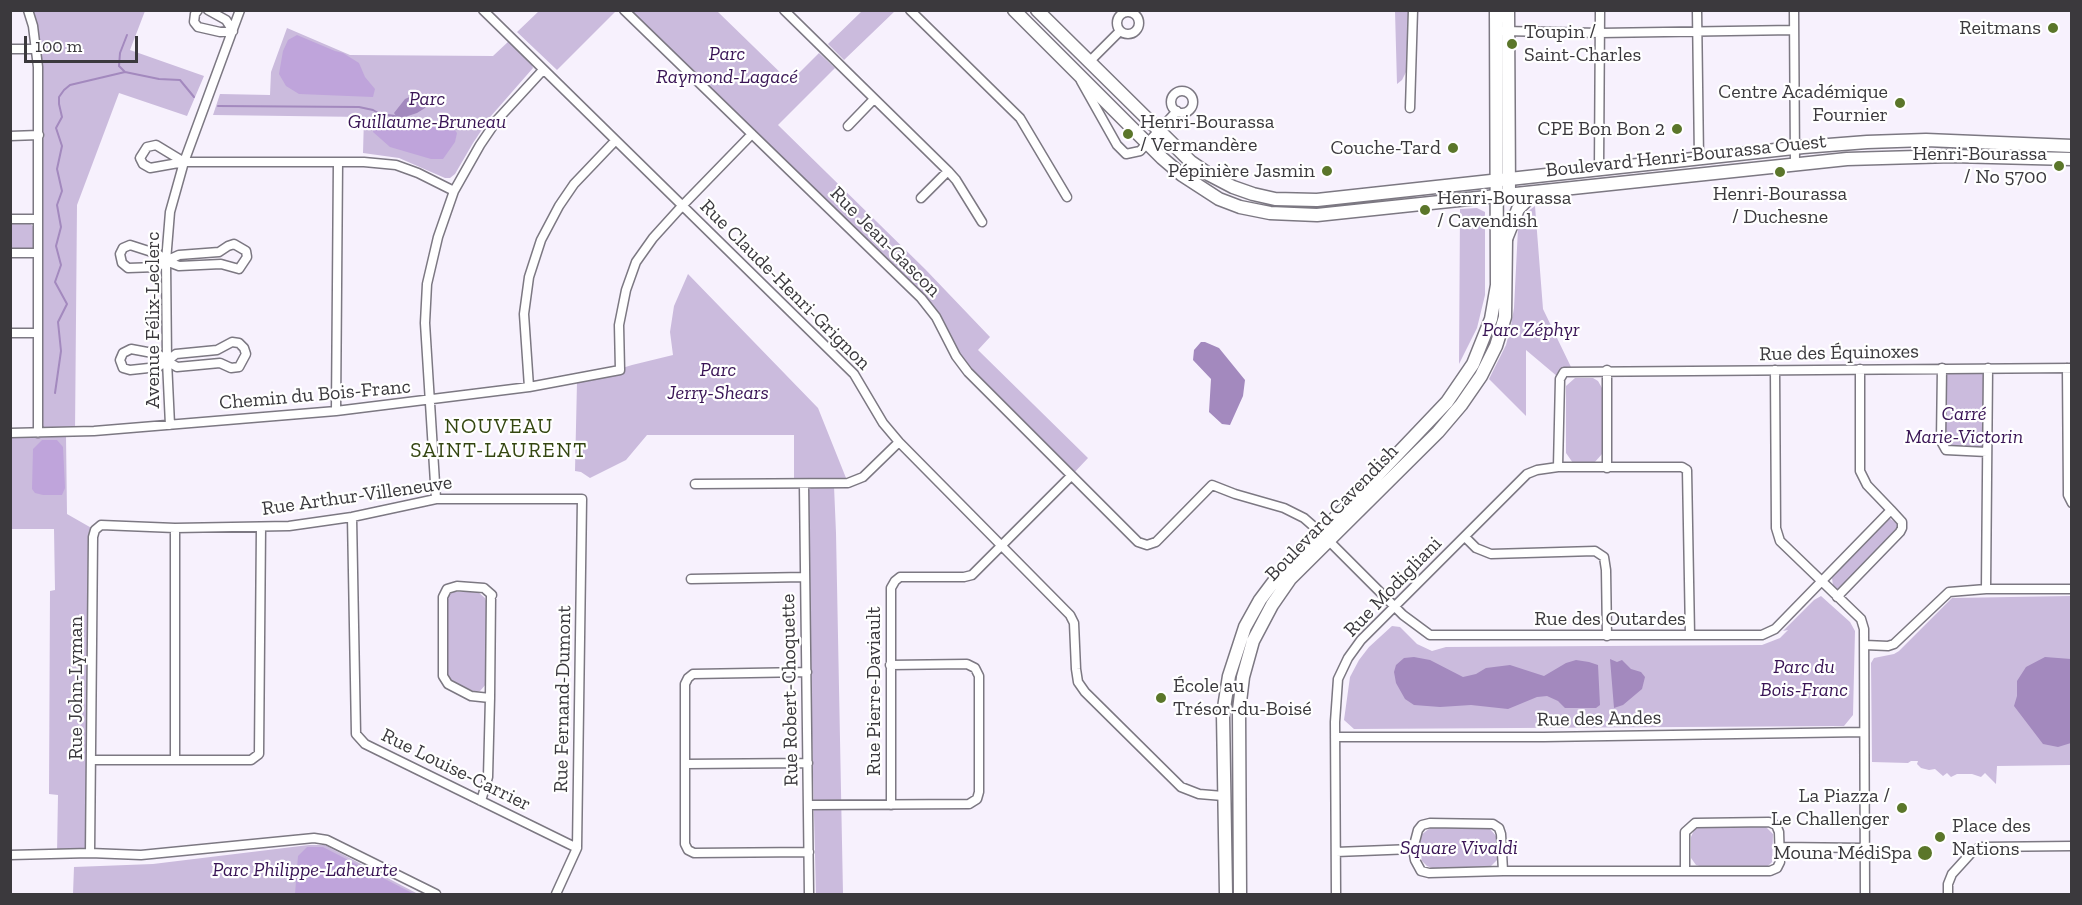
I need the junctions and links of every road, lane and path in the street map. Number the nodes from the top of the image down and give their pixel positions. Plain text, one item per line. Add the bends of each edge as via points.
1 (28, 10) edge
2 (198, 10) edge
3 (208, 10) edge
4 (240, 10) edge
5 (483, 10) edge
6 (624, 10) edge
7 (784, 10) edge
8 (910, 10) edge
9 (1014, 10) edge
10 (1037, 10) edge
11 (1413, 10) edge
12 (1496, 10) edge
13 (1508, 10) edge
14 (1600, 10) edge
15 (1697, 10) edge
16 (1794, 10) edge
17 (1794, 30) junction
18 (233, 31) junction
19 (1120, 31) dead end
20 (1502, 31) junction
21 (1697, 32) junction
22 (1600, 33) junction
23 (10, 49) edge
24 (37, 49) junction
25 (1089, 63) junction
26 (543, 70) junction
27 (1075, 71) junction
28 (874, 99) junction
29 (1410, 108) dead end
30 (1177, 111) dead end
31 (848, 126) dead end
32 (1159, 131) junction
33 (752, 134) junction
34 (39, 135) junction
35 (10, 136) edge
36 (615, 141) junction
37 (1148, 144) junction
38 (2072, 146) edge
39 (1795, 148) junction
40 (1699, 159) junction
41 (2072, 159) edge
42 (184, 162) junction
43 (338, 162) junction
44 (1795, 164) junction
45 (1599, 169) junction
46 (948, 171) junction
47 (1502, 180) junction
48 (454, 191) junction
49 (1535, 192) junction
50 (1502, 196) junction
51 (1067, 197) dead end
52 (921, 198) dead end
53 (682, 207) junction
54 (10, 219) edge
55 (39, 219) junction
56 (982, 222) dead end
57 (1506, 239) junction
58 (10, 253) edge
59 (38, 253) junction
60 (166, 261) junction
61 (10, 333) edge
62 (38, 333) junction
63 (167, 361) junction
64 (1942, 368) junction
65 (1988, 368) junction
66 (2069, 368) edge
67 (1860, 369) junction
68 (1607, 370) junction
69 (1775, 370) junction
70 (529, 387) junction
71 (430, 401) junction
72 (336, 411) junction
73 (170, 425) junction
74 (10, 433) edge
75 (38, 433) junction
76 (899, 442) junction
77 (1987, 452) junction
78 (1558, 467) junction
79 (1607, 468) junction
80 (1071, 476) junction
81 (695, 484) dead end
82 (804, 485) junction
83 (1212, 485) joint
84 (436, 499) junction
85 (582, 499) joint
86 (2072, 503) edge
87 (1891, 510) junction
88 (352, 517) junction
89 (101, 525) joint
90 (261, 527) junction
91 (175, 528) junction
92 (1325, 536) junction
93 (1465, 537) junction
94 (1001, 546) junction
95 (805, 577) junction
96 (691, 579) dead end
97 (1821, 581) junction
98 (1986, 589) junction
99 (2072, 589) edge
100 (1837, 597) junction
101 (1395, 607) junction
102 (1690, 635) junction
103 (1607, 636) junction
104 (1865, 645) junction
105 (890, 665) junction
106 (807, 672) junction
107 (490, 698) junction
108 (1864, 732) junction
109 (1335, 737) junction
110 (92, 760) junction
111 (175, 760) junction
112 (808, 763) junction
113 (685, 764) junction
114 (1223, 796) junction
115 (480, 801) junction
116 (808, 805) junction
117 (891, 805) junction
118 (2072, 846) edge
119 (1780, 847) junction
120 (577, 848) junction
121 (1865, 848) junction
122 (1413, 849) junction
123 (809, 852) junction
124 (1336, 852) junction
125 (90, 853) junction
126 (10, 855) edge
127 (1685, 870) junction
128 (1503, 871) junction
129 (436, 894) edge
130 (556, 894) edge
131 (809, 894) edge
132 (1226, 894) edge
133 (1240, 894) edge
134 (1336, 894) edge
135 (1865, 894) edge
136 (1948, 894) edge

1 - 24 street
2 - 18 street via 194,22 198,27
3 - 18 street via 226,20
4 - 18 street, Avenue Félix-Leclerc
5 - 26 street, Rue Claude-Henri-Grignon
6 - 33 street, Rue Jean-Gascon
7 - 28 street
8 - 51 street via 1020,118
9 - 27 main road, Boulevard Henri-Bourassa Ouest
10 - 25 main road, Boulevard Henri-Bourassa Ouest
11 - 29 street
12 - 20 main road
13 - 20 main road
14 - 22 street
15 - 21 street
16 - 17 street
17 - 21 street
17 - 39 street
18 - 42 street, Avenue Félix-Leclerc
19 - 25 street
20 - 22 street
20 - 47 main road
21 - 22 street
21 - 40 street
22 - 45 street
23 - 24 street
24 - 34 street
25 - 32 main road, Boulevard Henri-Bourassa Ouest
26 - 36 street, Rue Claude-Henri-Grignon
26 - 48 street via 497,120
27 - 37 main road, Boulevard Henri-Bourassa Ouest
27 - 37 street, Boulevard Henri-Bourassa Ouest via 1122,152 1138,153
28 - 31 street
28 - 46 street
30 - 32 street
32 - 37 street
32 - 47 main road, Boulevard Henri-Bourassa Ouest via 1191,162 1218,180 1275,199 1317,200
33 - 53 street
33 - 80 street, Rue Jean-Gascon via 921,298 968,372
34 - 35 street
34 - 55 street
36 - 53 street, Rue Claude-Henri-Grignon
36 - 70 street via 574,184 541,240 529,277 524,314
37 - 50 main road, Boulevard Henri-Bourassa Ouest via 1206,192 1234,205 1270,213 1317,215
38 - 39 main road, Boulevard Henri-Bourassa Ouest via 1926,140
39 - 40 main road, Boulevard Henri-Bourassa Ouest
39 - 44 street
40 - 45 main road, Boulevard Henri-Bourassa Ouest
41 - 44 main road, Boulevard Henri-Bourassa Ouest via 1911,156
42 - 42 street via 156,145 147,147 140,158 150,168
42 - 43 street
42 - 60 street, Avenue Félix-Leclerc via 170,212
43 - 48 street via 396,165
43 - 72 street
44 - 49 main road, Boulevard Henri-Bourassa Ouest
45 - 47 main road, Boulevard Henri-Bourassa Ouest
46 - 52 street
46 - 56 street
47 - 50 main road
48 - 71 street via 427,284 425,324
49 - 50 main road, Boulevard Henri-Bourassa Ouest
49 - 57 main road via 1518,209
50 - 57 main road, Boulevard Cavendish
50 - 92 main road, Boulevard Cavendish via 1496,300 1473,364 1442,407
53 - 70 street, Chemin du Bois-Franc via 636,262 619,325 620,370
53 - 76 street, Rue Claude-Henri-Grignon via 854,374
54 - 55 street
55 - 59 street
57 - 92 main road, Boulevard Cavendish via 1505,317 1481,376 1444,425
58 - 59 street
59 - 62 street
60 - 60 street via 158,254 130,245 120,254 128,268 156,267
60 - 60 street via 179,266 221,264 239,268 247,257 246,251 234,244 219,252 179,255
60 - 63 street, Avenue Félix-Leclerc
61 - 62 street
62 - 75 street
63 - 63 street via 158,354 131,349 120,360 123,368 130,370 158,367
63 - 63 street via 177,367 220,363 231,368 239,367 246,354 239,343 232,342 218,350 176,354
63 - 73 street, Avenue Félix-Leclerc
64 - 65 street, Rue des Équinoxes
64 - 67 street, Rue des Équinoxes
64 - 77 street via 1941,441 1947,450
65 - 66 street, Rue des Équinoxes
65 - 77 street
66 - 86 street via 2068,495
67 - 69 street, Rue des Équinoxes
67 - 87 street via 1860,471
68 - 69 street, Rue des Équinoxes
68 - 78 street, Rue des Équinoxes via 1562,374
68 - 79 street
69 - 97 street via 1776,528 1779,541
70 - 71 street, Chemin du Bois-Franc
71 - 72 street, Chemin du Bois-Franc
71 - 84 street
72 - 73 street, Chemin du Bois-Franc
73 - 75 street, Chemin du Bois-Franc
74 - 75 street, Chemin du Bois-Franc
76 - 82 street via 855,481
76 - 94 street, Rue Claude-Henri-Grignon
77 - 98 street
78 - 79 street
78 - 93 street, Rue Modigliani via 1529,472
79 - 102 street via 1687,470
80 - 83 street, Rue Jean-Gascon via 1138,542 1147,545 1156,542
80 - 94 street, Rue Pierre-Daviault
81 - 82 street
82 - 95 street, Rue Robert-Choquette
83 - 92 street, Rue des Outardes via 1284,508 1304,518
84 - 85 street, Rue Arthur-Villeneuve
84 - 88 street, Rue Arthur-Villeneuve
85 - 120 street, Rue Fernand-Dumont
87 - 97 street, Rue des Outardes
87 - 100 street via 1902,522 1900,532
88 - 90 street, Rue Arthur-Villeneuve
88 - 115 street, Rue Louise-Carrier via 356,734 365,744
89 - 91 street, Rue Arthur-Villeneuve
89 - 110 street, Rue John-Lyman via 93,537
90 - 91 street, Rue Arthur-Villeneuve
90 - 111 street via 259,754 251,760
91 - 111 street
92 - 101 street, Rue des Outardes
92 - 114 main road, Boulevard Cavendish via 1285,567 1248,620 1239,642 1224,706
92 - 133 main road, Boulevard Cavendish via 1277,597 1257,633 1245,667 1239,724
93 - 101 street, Rue Modigliani
93 - 103 street via 1476,548 1491,554 1595,551 1604,558 1606,570
94 - 105 street, Rue Pierre-Daviault via 972,575 900,577 895,581 891,588
94 - 114 street, Rue Claude-Henri-Grignon via 1070,615 1074,623 1078,682 1085,692 1181,787 1199,794
95 - 96 street
95 - 106 street, Rue Robert-Choquette
97 - 100 street
97 - 102 street, Rue des Outardes via 1769,633
98 - 99 street
98 - 104 street via 1949,592 1894,644
100 - 104 street via 1861,619
101 - 103 street, Rue des Outardes via 1430,635
101 - 109 street, Rue Modigliani via 1361,640 1338,679
102 - 103 street, Rue des Outardes
104 - 108 street
105 - 117 street, Rue Pierre-Daviault
105 - 117 street via 967,664 975,668 979,676 980,792 969,804
106 - 112 street, Rue Robert-Choquette
106 - 113 street via 693,674 685,684
107 - 107 street via 471,696 448,684 443,676 443,597 447,589 483,588 492,595
107 - 115 street via 488,777
108 - 109 street, Rue des Andes
108 - 121 street
109 - 124 street, Rue Modigliani
110 - 111 street
110 - 125 street, Rue John-Lyman
112 - 113 street
112 - 116 street, Rue Robert-Choquette
113 - 123 street via 688,850
114 - 132 main road, Boulevard Cavendish
115 - 120 street, Rue Louise-Carrier
116 - 117 street
116 - 123 street, Rue Robert-Choquette
118 - 136 street via 1980,847 1952,874
119 - 121 street
119 - 127 street via 1780,862 1770,871
119 - 127 street via 1779,832 1772,822 1695,823 1685,832
120 - 130 street, Rue Fernand-Dumont
121 - 135 street
122 - 124 street
122 - 128 street via 1417,866 1429,873
122 - 128 street via 1414,837 1422,825 1493,824 1501,834
123 - 131 street, Rue Robert-Choquette
124 - 134 street, Rue Modigliani
125 - 126 street
125 - 129 street via 141,855 314,838 327,840
127 - 128 street

